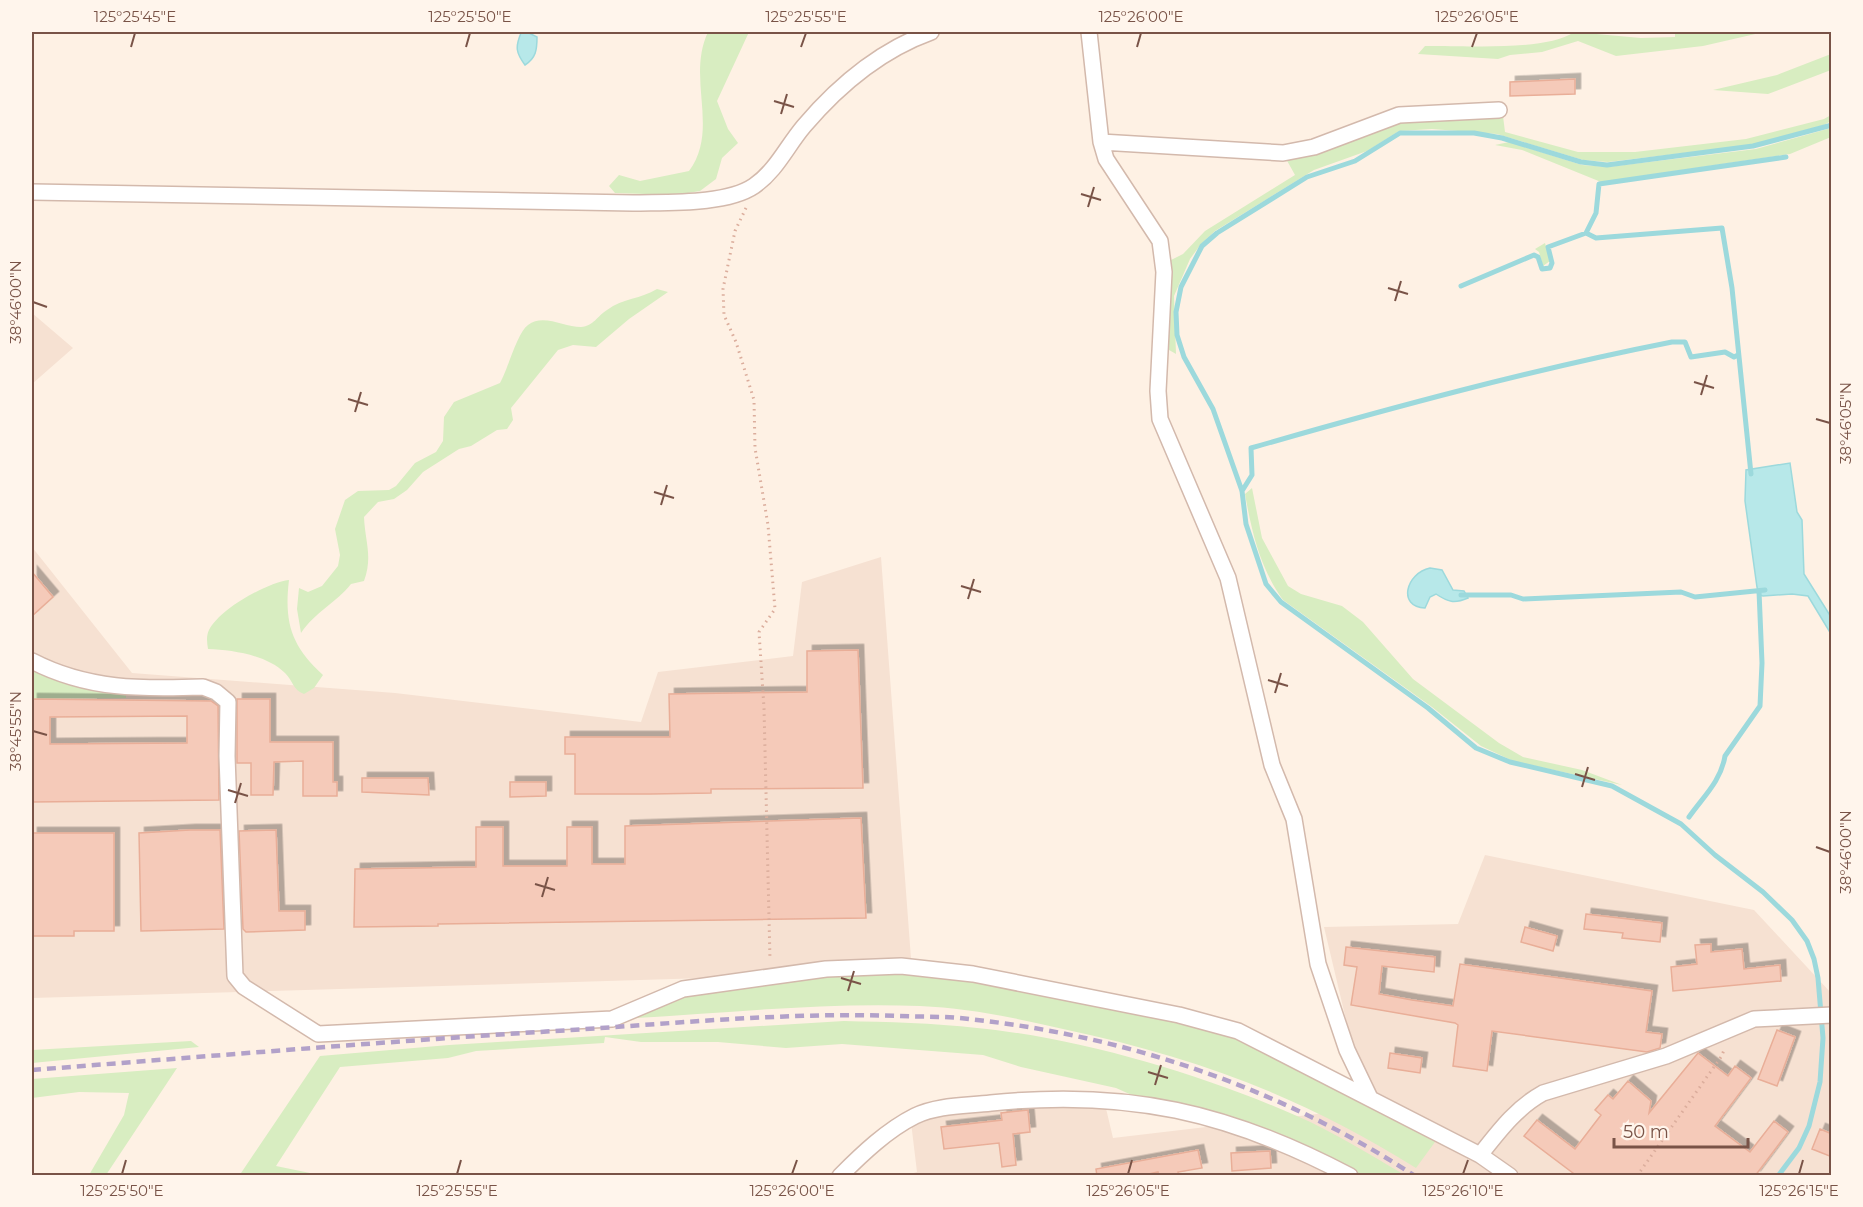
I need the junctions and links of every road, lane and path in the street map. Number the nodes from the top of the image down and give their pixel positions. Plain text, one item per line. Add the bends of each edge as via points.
1 (931, 32) edge
2 (1089, 32) edge
3 (1498, 110) dead end
4 (1101, 142) junction
5 (753, 186) junction
6 (32, 192) edge
7 (32, 661) edge
8 (770, 977) junction
9 (1832, 1015) edge
10 (1731, 1029) junction
11 (1370, 1098) junction
12 (1480, 1155) junction
13 (840, 1176) edge
14 (1350, 1176) edge
15 (1510, 1176) edge
16 (1637, 1176) edge

1 - 5 street via 894,48 836,93
2 - 4 street
3 - 4 street via 1399,115 1314,147 1283,153
4 - 11 street via 1106,159 1160,241 1164,272 1160,418 1228,578 1272,765 1294,819 1318,964 1347,1050
5 - 6 street via 711,198 633,203
5 - 8 path via 735,231 723,289 724,315 754,400 755,448 768,525 775,609 759,632
7 - 8 street via 57,674 114,687 203,687 228,702 235,976 244,987 318,1034 612,1019 682,989
8 - 11 street via 826,969 901,966 973,975 1179,1015 1238,1030
9 - 10 street via 1754,1019
10 - 12 street via 1666,1056 1543,1093 1505,1122
10 - 16 path via 1722,1057
11 - 12 street
12 - 15 street
13 - 14 street via 888,1134 915,1116 938,1108 1089,1098 1188,1110 1321,1160

